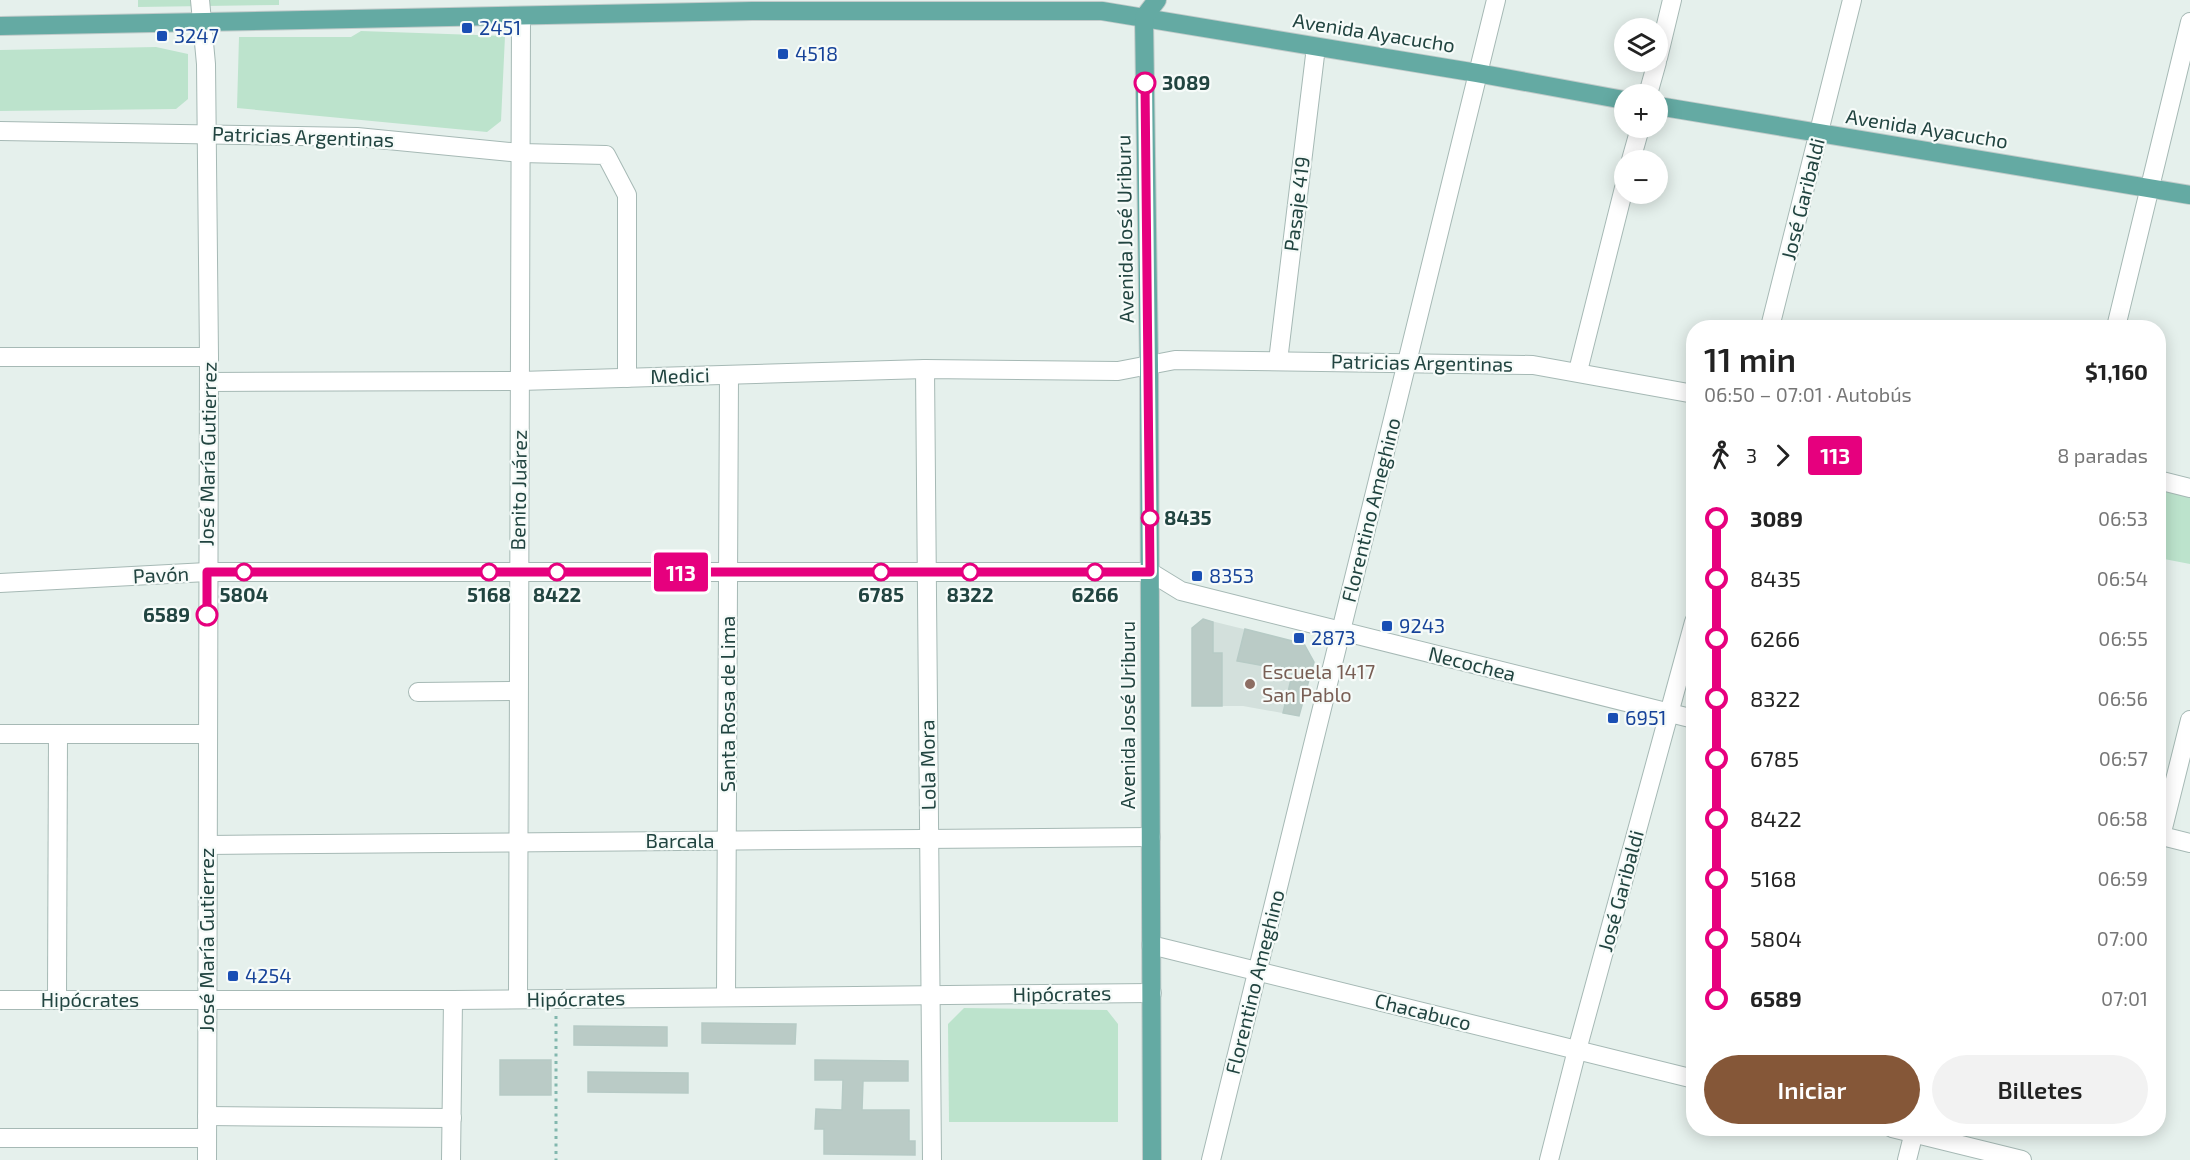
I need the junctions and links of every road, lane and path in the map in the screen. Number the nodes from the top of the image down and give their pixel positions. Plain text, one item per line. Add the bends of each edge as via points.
1 (200, 0) edge
2 (1129, 0) edge
3 (1157, 0) edge
4 (1496, 0) edge
5 (1672, 0) edge
6 (1852, 0) edge
7 (827, 5) edge
8 (752, 6) edge
9 (521, 16) junction
10 (1149, 18) junction
11 (1668, 18) edge
12 (202, 22) junction
13 (2190, 22) edge
14 (0, 26) edge
15 (1316, 47) junction
16 (1477, 73) junction
17 (1614, 98) edge
18 (1668, 108) edge
19 (0, 130) edge
20 (207, 133) junction
21 (1820, 134) junction
22 (521, 153) junction
23 (2150, 189) junction
24 (2190, 195) edge
25 (1620, 204) edge
26 (1772, 320) edge
27 (2118, 320) edge
28 (0, 357) edge
29 (209, 357) junction
30 (1278, 362) junction
31 (1408, 363) junction
32 (1149, 365) junction
33 (925, 369) junction
34 (1578, 371) junction
35 (729, 375) junction
36 (627, 378) junction
37 (520, 381) junction
38 (209, 382) junction
39 (1686, 392) edge
40 (2166, 482) edge
41 (2190, 488) edge
42 (207, 572) junction
43 (518, 572) junction
44 (728, 572) junction
45 (927, 572) junction
46 (1150, 572) junction
47 (0, 584) edge
48 (1340, 631) junction
49 (1686, 652) edge
50 (518, 690) junction
51 (418, 692) dead end
52 (1670, 713) junction
53 (1686, 717) edge
54 (2190, 720) edge
55 (0, 734) edge
56 (58, 734) junction
57 (208, 734) junction
58 (2166, 813) edge
59 (1151, 837) junction
60 (2166, 837) edge
61 (929, 839) junction
62 (727, 841) junction
63 (519, 842) junction
64 (2190, 843) edge
65 (208, 845) junction
66 (1152, 945) junction
67 (1257, 971) junction
68 (1152, 993) junction
69 (930, 995) junction
70 (726, 997) junction
71 (518, 999) junction
72 (556, 999) junction
73 (0, 1000) edge
74 (57, 1000) junction
75 (207, 1000) junction
76 (453, 1000) junction
77 (1577, 1050) junction
78 (1686, 1077) edge
79 (207, 1116) junction
80 (452, 1118) junction
81 (1914, 1136) edge
82 (1933, 1136) edge
83 (0, 1138) edge
84 (207, 1138) junction
85 (207, 1160) edge
86 (451, 1160) edge
87 (556, 1160) edge
88 (932, 1160) edge
89 (1152, 1160) edge
90 (1211, 1160) edge
91 (1549, 1160) edge
92 (1907, 1160) edge
93 (2022, 1160) edge

1 - 12 street, José María Gutierrez
2 - 10 main road
3 - 10 main road
4 - 16 street, Florentino Ameghino
5 - 11 street
6 - 21 street, José Garibaldi
7 - 8 main road, Avenida Ayacucho
7 - 10 main road, Avenida Ayacucho via 1102,11
8 - 9 main road, Avenida Ayacucho
9 - 12 main road, Avenida Ayacucho
9 - 22 street, Benito Juárez
10 - 15 main road, Avenida Ayacucho
10 - 32 main road, Avenida José Uriburu
12 - 14 main road, Avenida Ayacucho
12 - 20 street, José María Gutierrez
13 - 23 street
15 - 16 main road, Avenida Ayacucho
15 - 30 street, Pasaje 419
16 - 17 main road, Avenida Ayacucho
16 - 31 street, Florentino Ameghino
18 - 21 main road, Avenida Ayacucho
19 - 20 street, Patricias Argentinas
20 - 22 street, Patricias Argentinas via 357,137
20 - 29 street, José María Gutierrez
21 - 23 main road, Avenida Ayacucho
21 - 26 street, José Garibaldi
22 - 36 street, Patricias Argentinas via 606,155 627,195
22 - 37 street, Benito Juárez
23 - 24 main road, Avenida Ayacucho
23 - 27 street
25 - 34 street
28 - 29 street
29 - 38 street, José María Gutierrez
30 - 31 street, Patricias Argentinas
30 - 32 street, Patricias Argentinas via 1174,360
31 - 34 street, Patricias Argentinas via 1533,364
31 - 48 street, Florentino Ameghino
32 - 33 street, Medici via 1118,371
32 - 46 main road, Avenida José Uriburu
33 - 35 street, Medici
33 - 45 street, Lola Mora
34 - 39 street, Patricias Argentinas
35 - 36 street, Medici
35 - 44 street, Santa Rosa de Lima
36 - 37 street, Medici
37 - 38 street, Medici
37 - 43 street, Benito Juárez
38 - 42 street, José María Gutierrez
40 - 41 street
42 - 43 street, Pavón
42 - 47 street, Pavón
42 - 57 street, José María Gutierrez
43 - 44 street, Pavón
43 - 50 street, Benito Juárez
44 - 45 street, Pavón
44 - 62 street, Santa Rosa de Lima
45 - 46 street, Pavón
45 - 61 street, Lola Mora
46 - 48 street, Necochea via 1181,591
46 - 59 main road, Avenida José Uriburu
48 - 52 street, Necochea
48 - 67 street, Florentino Ameghino
49 - 52 street, José Garibaldi
50 - 51 street
50 - 63 street, Benito Juárez
52 - 53 street, Necochea
52 - 77 street, José Garibaldi
54 - 58 street
55 - 56 street
56 - 57 street
56 - 74 street
57 - 65 street, José María Gutierrez
59 - 61 street, Barcala
59 - 66 main road, Avenida José Uriburu
60 - 64 street
61 - 62 street, Barcala
61 - 69 street, Lola Mora
62 - 63 street, Barcala
62 - 70 street, Santa Rosa de Lima
63 - 65 street, Barcala
63 - 71 street, Benito Juárez
65 - 75 street, José María Gutierrez
66 - 67 street, Chacabuco
66 - 68 main road, Avenida José Uriburu
67 - 77 street, Chacabuco
67 - 90 street, Florentino Ameghino
68 - 69 street, Hipócrates
68 - 89 main road, Avenida José Uriburu
69 - 70 street, Hipócrates
69 - 88 street, Lola Mora
70 - 72 street, Hipócrates
71 - 72 street, Hipócrates
71 - 76 street, Hipócrates
72 - 87 path
73 - 74 street, Hipócrates
74 - 75 street, Hipócrates
75 - 76 street, Hipócrates
75 - 79 street, José María Gutierrez
76 - 80 street
77 - 78 street, Chacabuco
77 - 91 street, José Garibaldi
79 - 80 street
79 - 84 street, José María Gutierrez
80 - 86 street
81 - 92 street
82 - 93 street
83 - 84 street
84 - 85 street, José María Gutierrez

